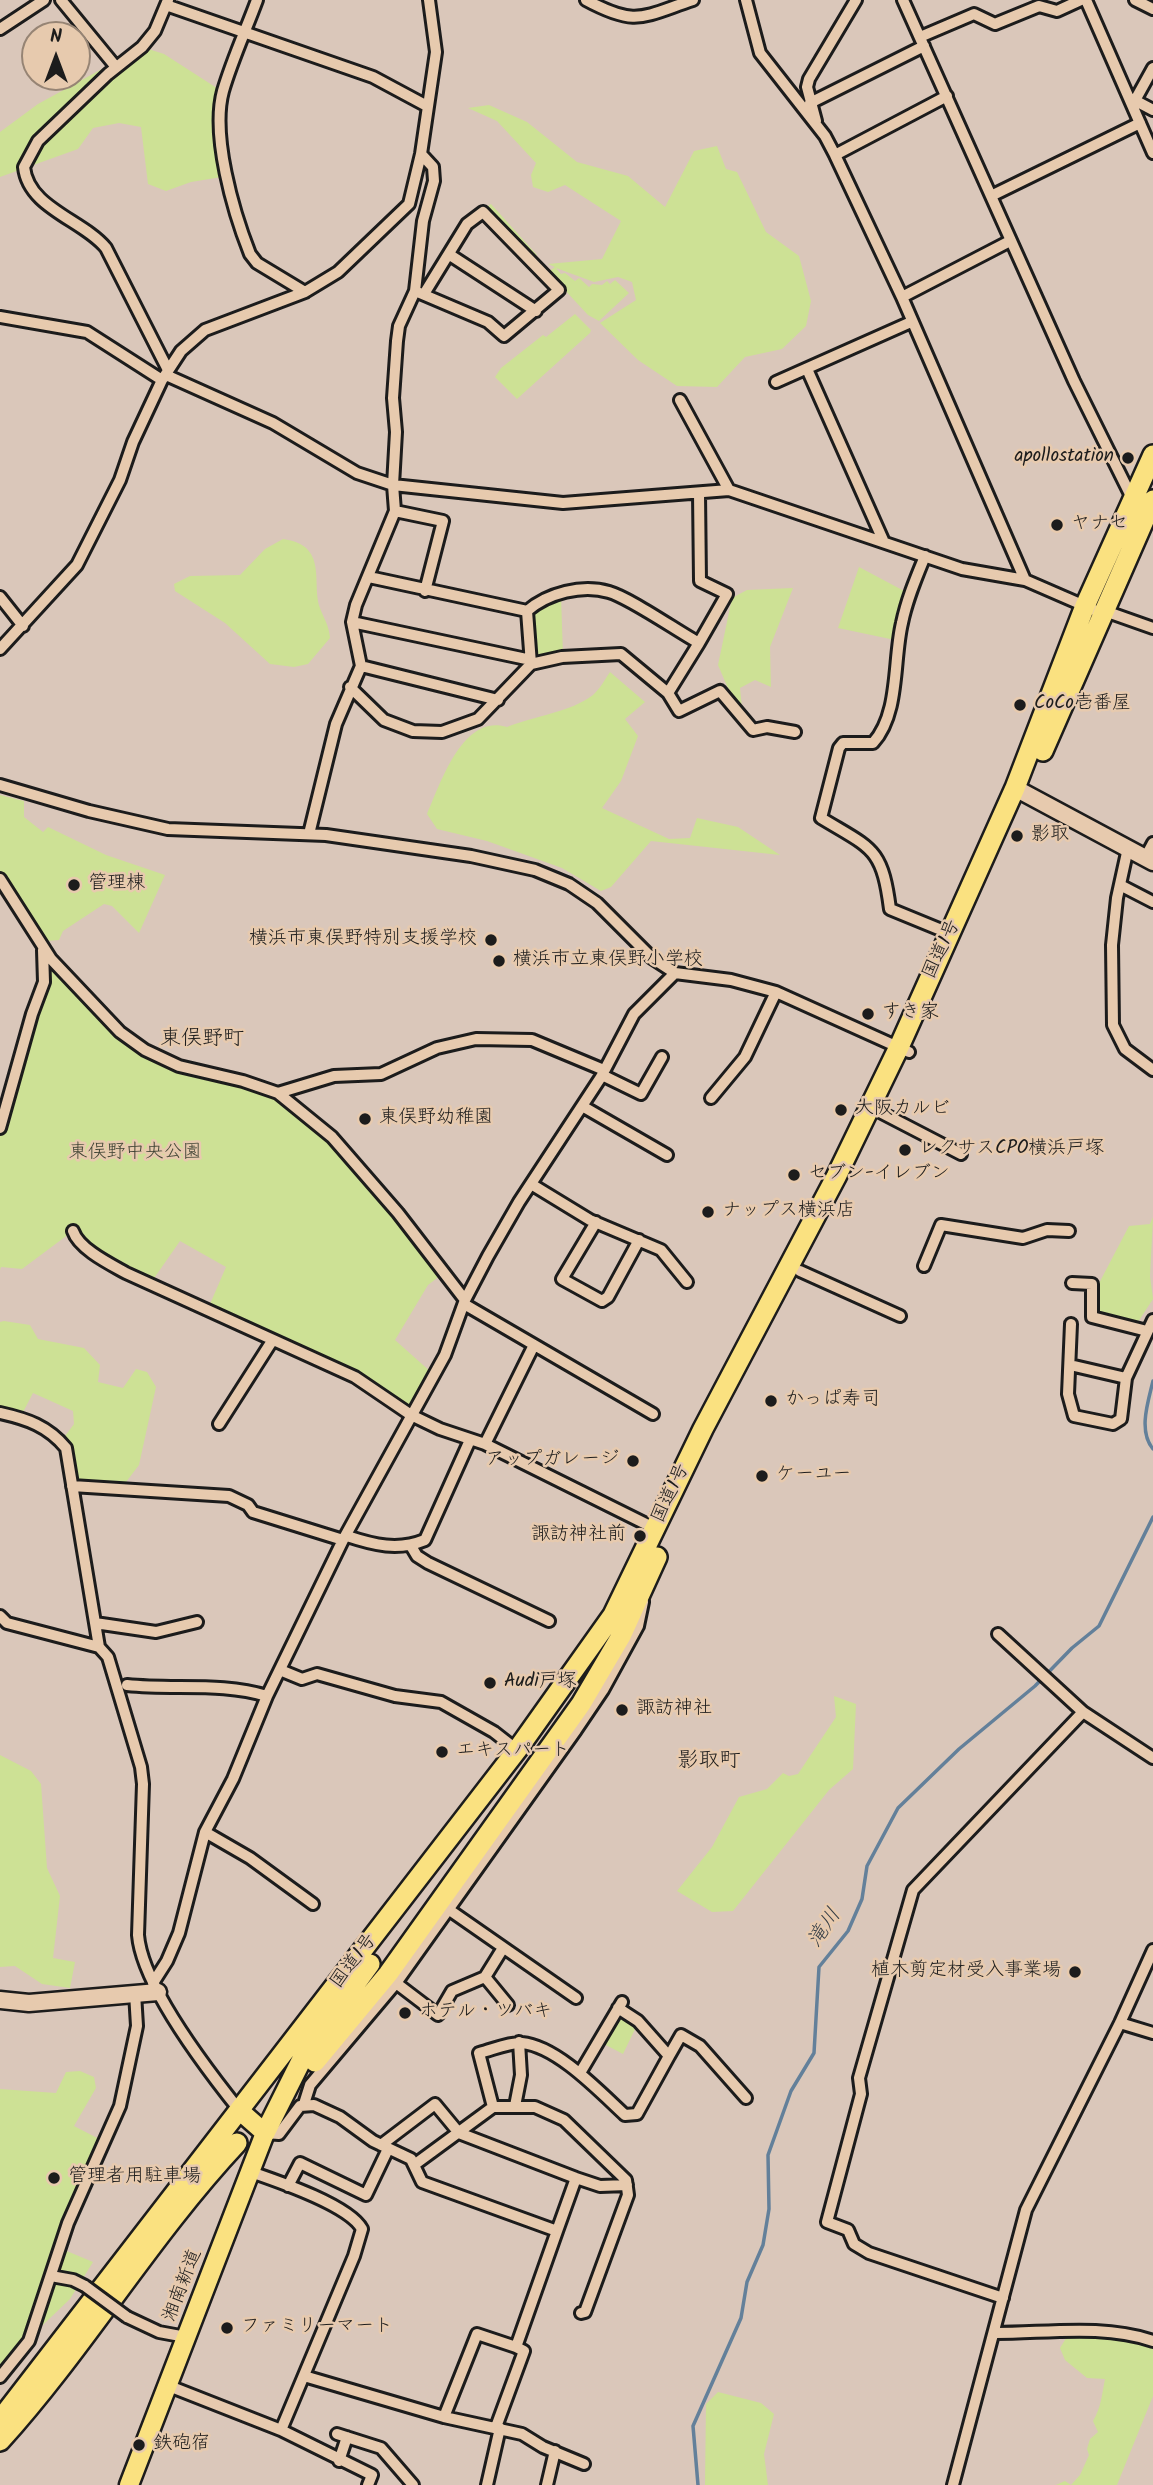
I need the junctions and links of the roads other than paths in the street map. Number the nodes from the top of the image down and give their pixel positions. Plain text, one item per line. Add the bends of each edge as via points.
1 (44, 0) edge
2 (61, 0) edge
3 (257, 0) edge
4 (429, 0) edge
5 (586, 0) edge
6 (693, 0) edge
7 (746, 0) edge
8 (856, 0) edge
9 (903, 0) edge
10 (1084, 0) edge
11 (1135, 0) edge
12 (167, 3) edge
13 (1153, 9) edge
14 (0, 29) edge
15 (245, 32) junction
16 (922, 42) junction
17 (116, 67) junction
18 (1153, 68) edge
19 (947, 96) junction
20 (1134, 102) junction
21 (810, 103) junction
22 (428, 106) junction
23 (1153, 110) edge
24 (1140, 123) junction
25 (818, 127) junction
26 (1153, 153) edge
27 (421, 154) junction
28 (835, 155) junction
29 (993, 195) junction
30 (1010, 241) junction
31 (450, 255) junction
32 (305, 292) junction
33 (420, 293) junction
34 (902, 297) junction
35 (536, 310) junction
36 (0, 317) edge
37 (911, 322) junction
38 (807, 369) junction
39 (165, 375) junction
40 (776, 382) dead end
41 (680, 400) dead end
42 (1153, 455) edge
43 (393, 485) junction
44 (729, 490) junction
45 (699, 493) junction
46 (1144, 496) edge
47 (395, 510) junction
48 (883, 540) junction
49 (925, 556) junction
50 (369, 577) junction
51 (1026, 580) junction
52 (425, 591) junction
53 (0, 597) edge
54 (1096, 610) junction
55 (527, 611) junction
56 (352, 622) junction
57 (23, 626) junction
58 (1153, 628) edge
59 (699, 643) junction
60 (0, 649) edge
61 (531, 662) junction
62 (361, 666) junction
63 (350, 687) junction
64 (668, 693) junction
65 (498, 700) junction
66 (795, 732) dead end
67 (0, 785) edge
68 (1020, 791) junction
69 (309, 834) junction
70 (1153, 843) edge
71 (1128, 848) junction
72 (1149, 860) edge
73 (0, 879) edge
74 (1120, 885) junction
75 (1153, 902) edge
76 (951, 934) junction
77 (42, 947) junction
78 (675, 973) junction
79 (776, 992) junction
80 (904, 1050) junction
81 (662, 1058) dead end
82 (1153, 1070) edge
83 (603, 1072) junction
84 (278, 1093) junction
85 (711, 1098) dead end
86 (582, 1106) junction
87 (880, 1112) junction
88 (0, 1128) edge
89 (961, 1154) dead end
90 (667, 1155) dead end
91 (531, 1184) junction
92 (596, 1222) junction
93 (73, 1231) dead end
94 (1069, 1231) dead end
95 (639, 1240) junction
96 (924, 1266) dead end
97 (800, 1271) junction
98 (687, 1282) dead end
99 (1072, 1283) dead end
100 (465, 1302) junction
101 (900, 1316) dead end
102 (1153, 1320) edge
103 (1071, 1324) dead end
104 (1147, 1331) junction
105 (272, 1342) junction
106 (533, 1347) junction
107 (1070, 1365) junction
108 (1126, 1378) junction
109 (0, 1413) edge
110 (653, 1413) dead end
111 (411, 1415) junction
112 (219, 1424) dead end
113 (470, 1440) junction
114 (485, 1444) junction
115 (72, 1486) junction
116 (656, 1529) junction
117 (345, 1538) junction
118 (411, 1546) junction
119 (642, 1590) junction
120 (0, 1616) edge
121 (549, 1620) dead end
122 (197, 1622) dead end
123 (95, 1623) junction
124 (998, 1634) dead end
125 (99, 1647) junction
126 (280, 1670) junction
127 (127, 1685) dead end
128 (267, 1696) junction
129 (1083, 1712) junction
130 (517, 1750) junction
131 (1153, 1758) edge
132 (205, 1832) junction
133 (313, 1904) dead end
134 (448, 1909) junction
135 (503, 1948) junction
136 (1153, 1950) edge
137 (352, 1966) junction
138 (485, 1977) junction
139 (396, 1983) junction
140 (156, 1987) junction
141 (135, 1993) junction
142 (576, 1998) dead end
143 (0, 2000) edge
144 (508, 2006) dead end
145 (1120, 2023) junction
146 (1153, 2033) edge
147 (342, 2041) junction
148 (519, 2042) junction
149 (669, 2056) junction
150 (315, 2062) dead end
151 (580, 2073) junction
152 (746, 2098) dead end
153 (304, 2104) junction
154 (515, 2106) junction
155 (493, 2107) junction
156 (240, 2111) junction
157 (265, 2133) junction
158 (459, 2133) junction
159 (237, 2143) dead end
160 (385, 2147) junction
161 (414, 2165) junction
162 (251, 2172) junction
163 (576, 2178) junction
164 (627, 2185) junction
165 (288, 2186) junction
166 (556, 2231) junction
167 (51, 2277) junction
168 (1003, 2298) junction
169 (581, 2314) dead end
170 (996, 2333) junction
171 (187, 2337) junction
172 (1153, 2342) edge
173 (516, 2347) junction
174 (304, 2376) junction
175 (0, 2377) edge
176 (169, 2386) junction
177 (444, 2417) junction
178 (0, 2420) edge
179 (498, 2427) junction
180 (281, 2430) junction
181 (0, 2441) edge
182 (555, 2451) junction
183 (340, 2461) junction
184 (584, 2464) dead end
185 (129, 2485) edge
186 (368, 2485) edge
187 (412, 2485) edge
188 (487, 2485) edge
189 (547, 2485) edge
190 (953, 2485) edge

1 - 14 street
2 - 17 street
3 - 15 street
4 - 22 street via 436,52
5 - 6 street via 616,16 641,18
7 - 25 street via 761,53
8 - 21 street via 809,79
9 - 16 street
10 - 16 street via 1057,11 1039,6 995,24 974,14
10 - 20 street
11 - 13 street
12 - 15 street
12 - 17 street via 155,31
15 - 22 street via 373,78
15 - 32 street via 223,92 219,120 228,176 250,254
16 - 19 street
16 - 21 street
17 - 39 street via 38,141 27,157 25,173 44,202 106,248
18 - 20 street
19 - 28 street
19 - 29 street
20 - 23 street
20 - 24 street
21 - 25 street
22 - 27 street
24 - 26 street
24 - 29 street
25 - 28 street
27 - 32 street via 409,204 338,272
27 - 33 street via 433,167 434,181 424,221
28 - 34 street
29 - 30 street
30 - 34 street
30 - 46 street via 1074,381
31 - 33 street
31 - 35 street
31 - 35 street via 467,224 484,212 559,290
32 - 39 street via 205,330 181,351
33 - 35 street via 488,322 504,336
33 - 43 street via 399,326
34 - 37 street
36 - 39 street via 87,332
37 - 38 street
37 - 51 street
38 - 40 street
38 - 48 street
39 - 43 street via 273,423 357,473
39 - 57 street via 77,565
41 - 44 street
42 - 46 highway, 国道1号
43 - 45 street via 563,503
43 - 47 street
44 - 45 street
44 - 48 street
45 - 59 street via 701,581 727,594
46 - 54 highway, 国道1号
47 - 50 street
47 - 52 street via 443,521
48 - 49 street
49 - 51 street via 962,569
49 - 76 street via 901,624 885,720 873,743 843,743 839,748 821,818 862,841 882,862 890,909
50 - 52 street
50 - 56 street
51 - 54 street
52 - 55 street
53 - 57 street
54 - 58 street
54 - 68 highway, 国道1号
55 - 59 street via 574,590 609,592
55 - 61 street
56 - 61 street
56 - 62 street
57 - 60 street
59 - 64 street
61 - 64 street via 621,654
61 - 65 street
62 - 63 street
62 - 65 street
63 - 65 street via 377,716 413,731 457,729 478,719
63 - 69 street via 336,724
64 - 66 street via 679,711 720,691 752,730 767,727
67 - 69 street via 168,829
68 - 71 street
68 - 76 highway, 国道1号
68 - 80 highway, 国道1号
69 - 78 street via 471,856 534,870 590,898 652,958
70 - 72 street
71 - 72 street
71 - 74 street
73 - 77 street
74 - 75 street
74 - 82 street via 1112,945 1113,1026 1125,1049
76 - 80 highway, 国道1号
77 - 84 street via 120,1032 145,1050 179,1066
77 - 88 street via 44,982
78 - 79 street via 732,980
78 - 83 street via 634,1014
79 - 80 street
79 - 85 street via 745,1057
80 - 87 highway, 国道1号
80 - 116 highway, 国道1号 via 715,1404
81 - 83 street via 641,1094
83 - 84 street via 532,1040 476,1039 437,1048 381,1074 324,1077
83 - 86 street
84 - 100 street via 332,1136
86 - 90 street
86 - 91 street
87 - 89 street
87 - 97 highway, 国道1号
91 - 92 street
91 - 100 street
92 - 95 street
92 - 95 street via 562,1279 602,1301
93 - 105 street via 116,1267
94 - 96 street via 1047,1230 1023,1238 942,1225
95 - 98 street via 666,1254
97 - 101 street
97 - 119 highway, 国道1号 via 715,1430
99 - 104 street via 1092,1284 1092,1317
100 - 106 street
100 - 111 street via 444,1355
102 - 104 street
103 - 107 street
104 - 108 street
105 - 111 street via 355,1377
105 - 112 street
106 - 110 street
106 - 114 street
107 - 108 street
107 - 108 street via 1068,1394 1073,1416 1119,1423
109 - 115 street via 34,1422 56,1437 68,1454
111 - 113 street
111 - 117 street
113 - 114 street
113 - 118 street via 425,1540
114 - 116 street
115 - 117 street via 229,1496 253,1512
115 - 123 street
116 - 130 highway, 国道1号 via 596,1641
117 - 118 street
117 - 126 street
118 - 121 street via 428,1563
119 - 134 street via 638,1626 603,1690
119 - 147 highway, 国道1号 via 611,1656 581,1704
119 - 157 highway via 603,1651 312,2042
120 - 125 street via 7,1623
122 - 123 street via 156,1632
123 - 125 street
124 - 129 street
125 - 140 street via 108,1657 141,1767 138,1935 141,1955
126 - 128 street
126 - 130 street via 302,1679 317,1674 395,1696 441,1702
127 - 128 street via 238,1687
128 - 132 street
129 - 131 street
129 - 168 street via 913,1890 859,2078 861,2094 827,2222 848,2230 854,2244 869,2253
130 - 137 highway, 国道1号
132 - 133 street
132 - 140 street via 179,1933
134 - 135 street
134 - 139 street
135 - 138 street
135 - 142 street
136 - 145 street
137 - 156 highway, 国道1号
137 - 157 highway via 288,2061
138 - 139 street via 452,1991 438,2015
138 - 144 street
139 - 147 street
140 - 141 street
140 - 156 street
141 - 143 street via 29,2003
141 - 167 street via 137,2026 120,2106 68,2223
145 - 146 street
145 - 168 street via 1027,2210
147 - 150 highway, 国道1号
147 - 153 street via 310,2085
148 - 151 street via 538,2046
148 - 154 street via 521,2076
148 - 155 street via 479,2053
149 - 151 street via 637,2114 625,2115
149 - 151 street via 620,2005
149 - 152 street via 681,2035 700,2046
153 - 157 street via 295,2109 279,2134
153 - 160 street via 340,2117
154 - 155 street
154 - 164 street via 535,2107 564,2120
155 - 158 street
156 - 157 main road
156 - 178 highway, 国道1号
157 - 162 main road, 湘南新道
158 - 160 street via 435,2104
158 - 161 street
158 - 163 street
159 - 181 highway
160 - 161 street via 411,2159
160 - 165 street via 366,2195 300,2163
161 - 166 street via 422,2182
162 - 165 street
162 - 171 main road, 湘南新道
163 - 164 street via 600,2186
163 - 166 street
164 - 169 street via 628,2195
165 - 174 street via 355,2218 362,2229
166 - 173 street
167 - 171 street, bridge via 74,2280 127,2317 159,2332
167 - 175 street via 29,2341
168 - 170 street
170 - 172 street via 1088,2332
170 - 190 street
171 - 176 main road, 湘南新道
173 - 177 street via 477,2334
173 - 179 street via 524,2351
174 - 177 street
174 - 180 street
176 - 180 street
176 - 185 main road, 湘南新道
177 - 179 street
179 - 182 street
179 - 188 street
180 - 183 street
182 - 184 street
182 - 189 street
183 - 186 street via 372,2476
183 - 187 street via 342,2435 381,2448

